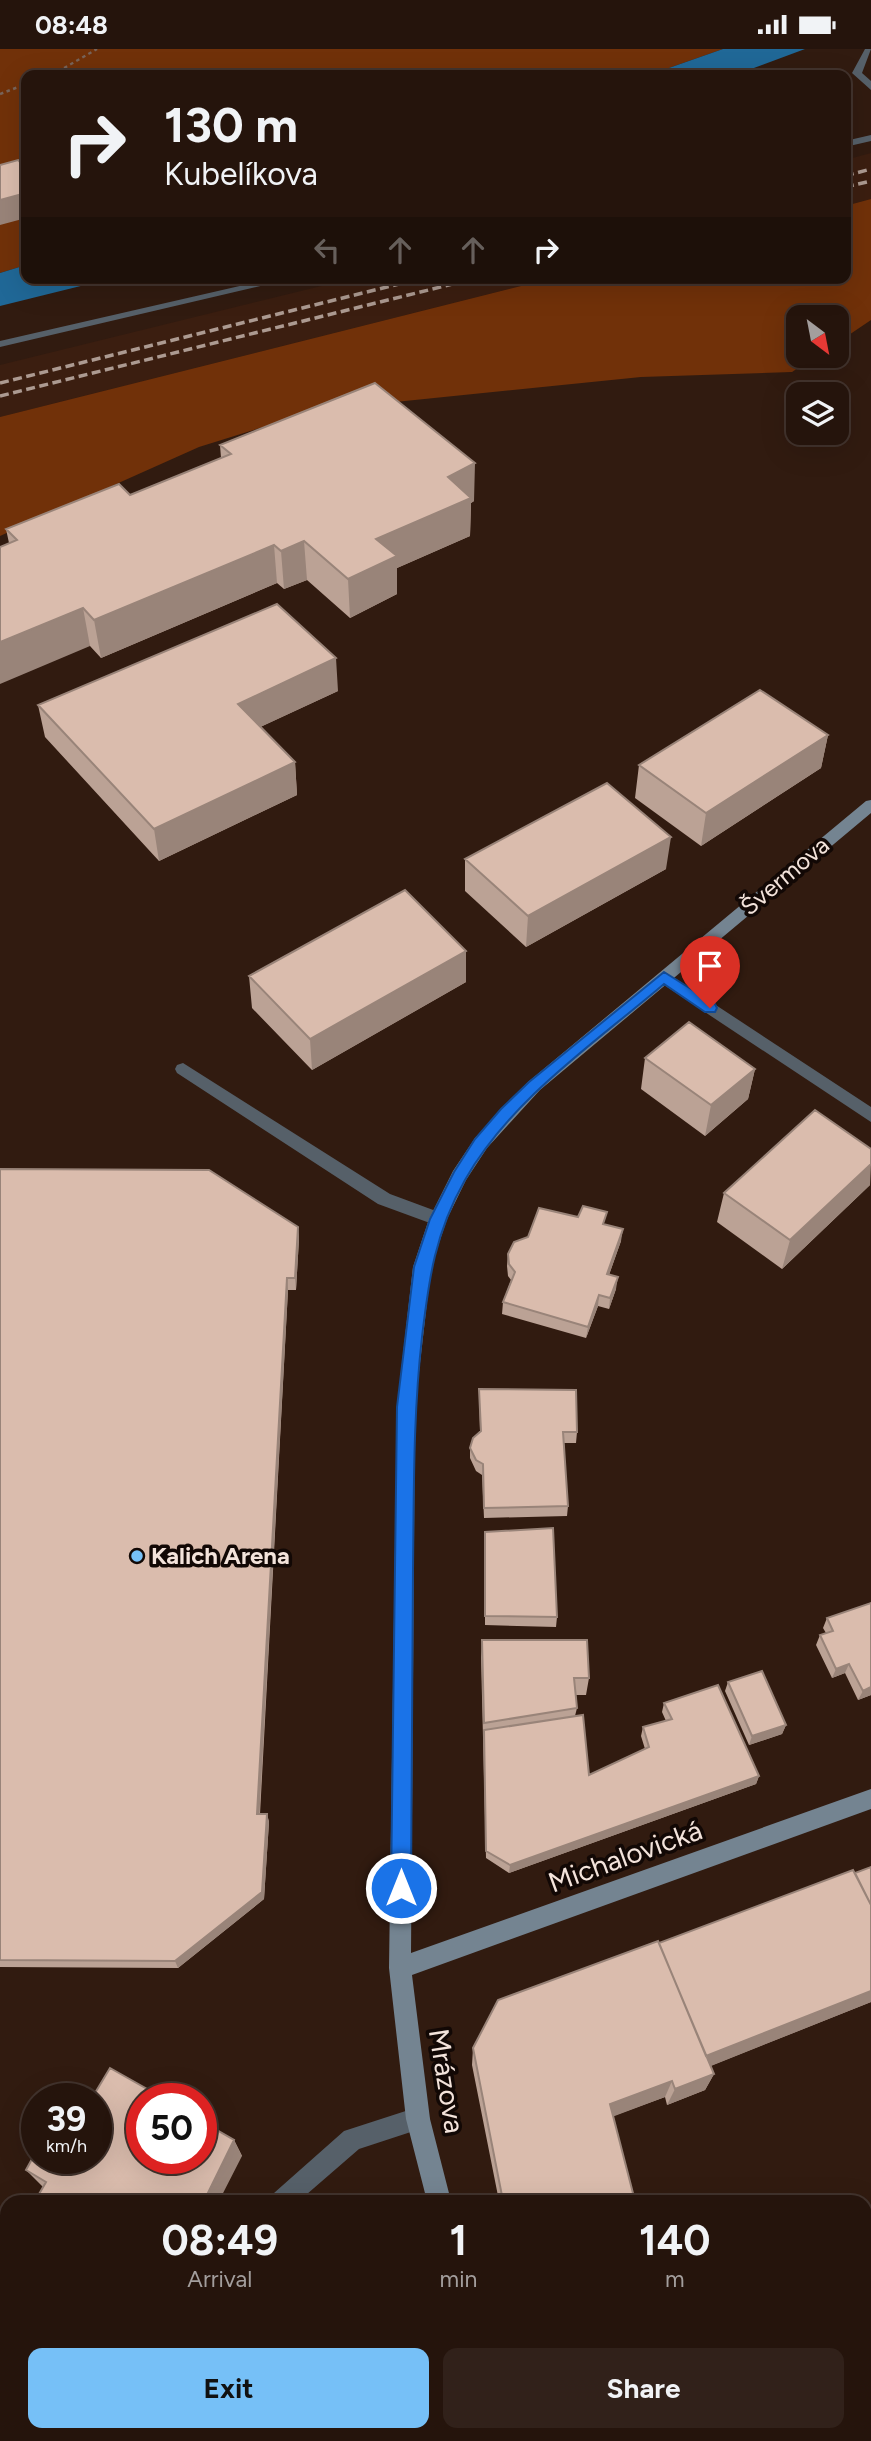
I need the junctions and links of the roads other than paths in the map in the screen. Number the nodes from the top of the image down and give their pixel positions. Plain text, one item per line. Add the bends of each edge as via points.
1 (871, 50) edge
2 (871, 87) edge
3 (871, 138) edge
4 (851, 143) edge
5 (264, 284) edge
6 (0, 344) edge
7 (871, 805) edge
8 (664, 977) junction
9 (183, 1069) dead end
10 (871, 1116) edge
11 (438, 1219) junction
12 (871, 1799) edge
13 (400, 1968) junction
14 (418, 2119) junction
15 (289, 2195) edge
16 (437, 2195) edge

1 - 2 street via 857,73
3 - 4 street
5 - 6 street
7 - 8 main road, Švermova
8 - 10 street
8 - 11 main road, Švermova via 506,1113 459,1176
9 - 11 street via 384,1199
11 - 13 main road, Švermova via 422,1267 406,1407
12 - 13 main road, Michalovická
13 - 14 main road, Mrázova
14 - 15 street via 352,2139
14 - 16 main road, Mrázova

